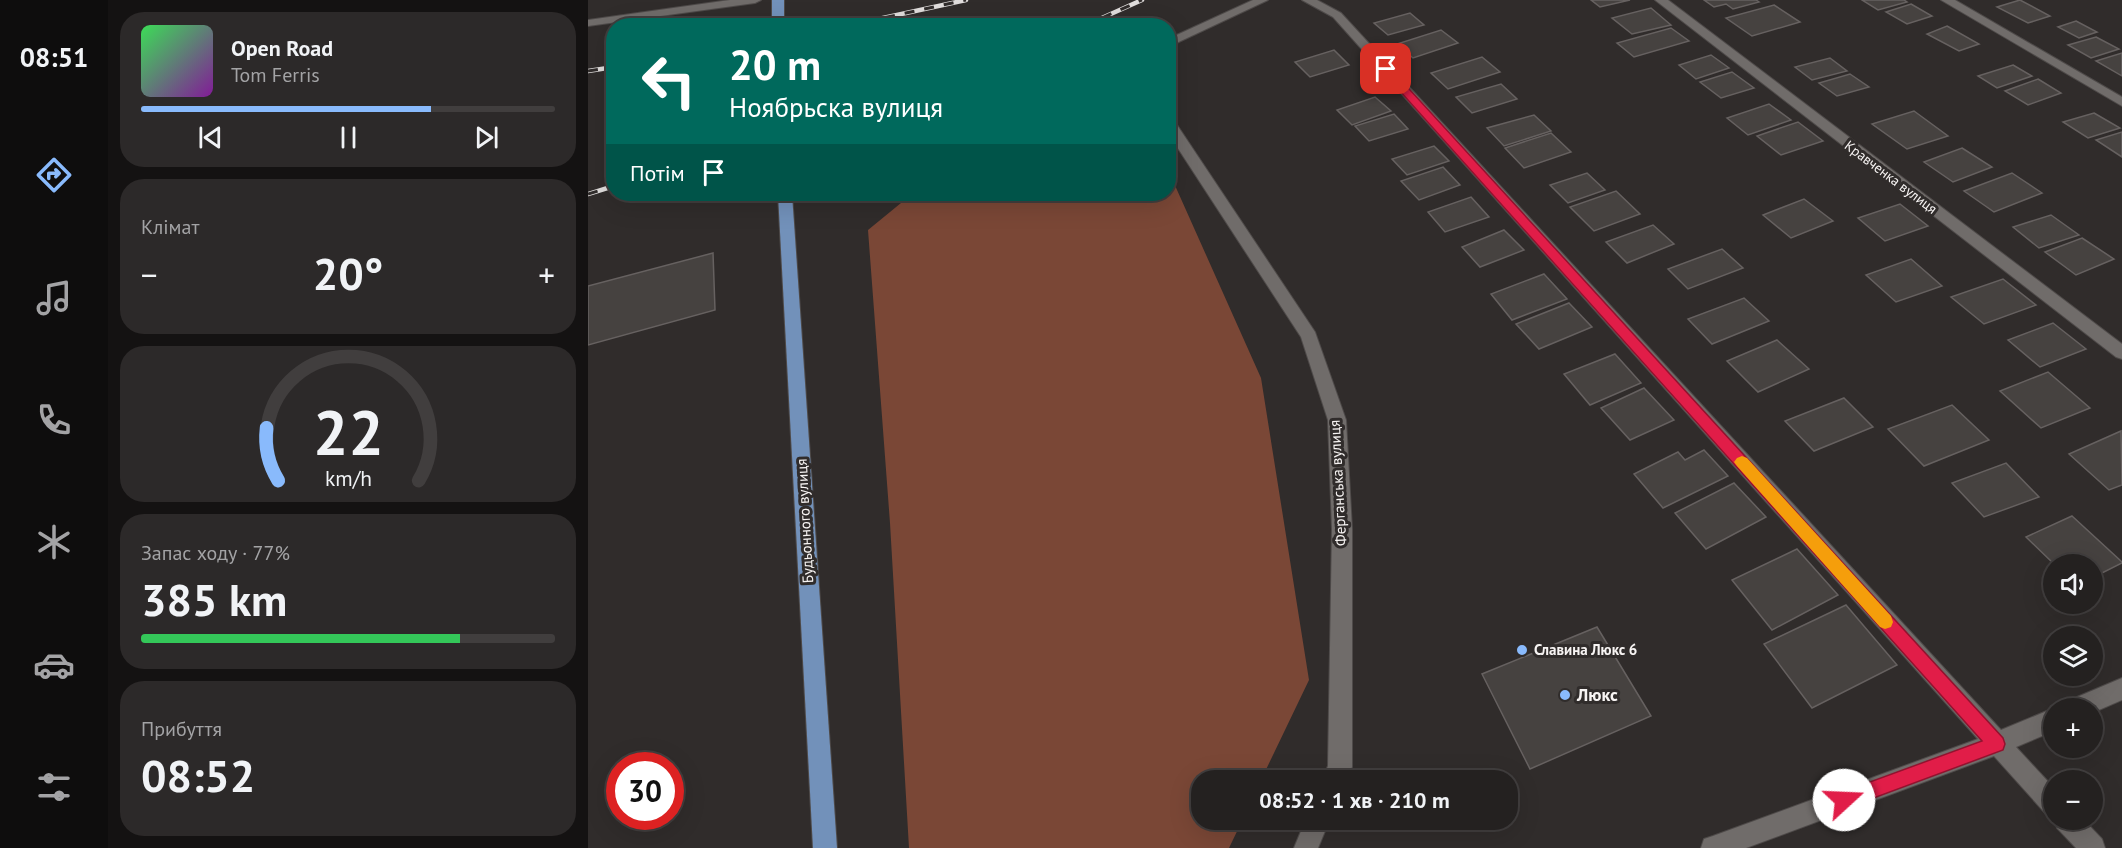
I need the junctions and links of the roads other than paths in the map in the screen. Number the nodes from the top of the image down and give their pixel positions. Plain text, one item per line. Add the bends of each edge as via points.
1 (755, 0) edge
2 (778, 0) edge
3 (1262, 0) edge
4 (1308, 0) edge
5 (1661, 0) edge
6 (1947, 0) edge
7 (624, 18) edge
8 (778, 18) edge
9 (606, 21) edge
10 (588, 23) edge
11 (1176, 40) edge
12 (2122, 102) edge
13 (1176, 134) edge
14 (785, 201) edge
15 (2122, 353) edge
16 (2122, 688) edge
17 (2100, 698) edge
18 (2043, 724) edge
19 (1996, 744) junction
20 (1339, 770) edge
21 (2043, 794) edge
22 (1313, 830) edge
23 (2076, 830) edge
24 (825, 848) edge
25 (1306, 848) edge
26 (1713, 848) edge
27 (2093, 848) edge

1 - 7 street
2 - 8 main road
3 - 11 street
4 - 19 street via 1337,15
5 - 15 street, Кравченка вулиця
6 - 12 street
9 - 10 street
13 - 20 street, Ферганська вулиця via 1309,336 1337,420 1342,541
14 - 24 main road, Будьонного вулиця
16 - 17 street
18 - 19 street
19 - 21 street
19 - 26 street
22 - 25 street
23 - 27 street

